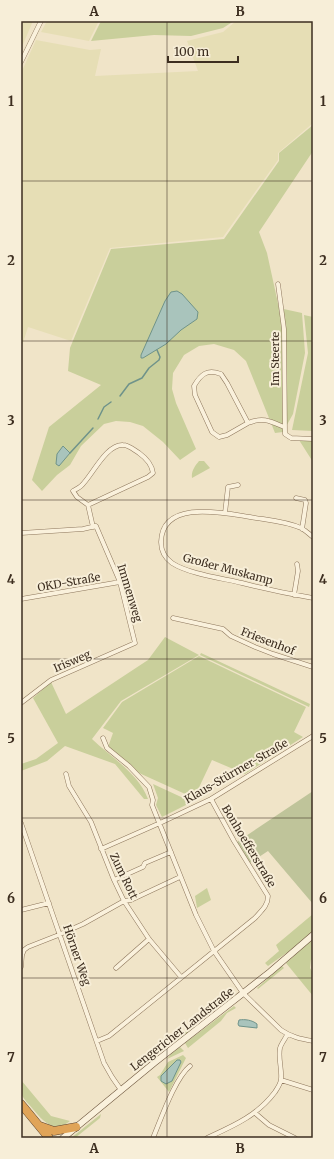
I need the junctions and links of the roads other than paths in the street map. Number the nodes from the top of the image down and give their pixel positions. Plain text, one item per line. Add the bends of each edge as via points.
1 (41, 21) edge
2 (21, 62) edge
3 (278, 284) dead end
4 (248, 423) junction
5 (284, 427) junction
6 (313, 439) edge
7 (238, 485) dead end
8 (296, 498) dead end
9 (88, 505) junction
10 (224, 513) junction
11 (94, 527) junction
12 (302, 529) junction
13 (21, 533) edge
14 (313, 537) edge
15 (297, 564) dead end
16 (120, 582) junction
17 (294, 595) junction
18 (313, 598) edge
19 (21, 599) edge
20 (173, 618) dead end
21 (135, 643) joint
22 (313, 667) edge
23 (21, 703) edge
24 (313, 736) edge
25 (103, 738) dead end
26 (66, 774) dead end
27 (211, 799) junction
28 (21, 823) edge
29 (160, 824) junction
30 (101, 849) junction
31 (171, 852) junction
32 (180, 877) junction
33 (114, 880) junction
34 (124, 901) junction
35 (49, 902) junction
36 (21, 910) edge
37 (60, 933) junction
38 (313, 936) edge
39 (149, 939) junction
40 (214, 951) junction
41 (21, 967) edge
42 (116, 968) dead end
43 (181, 977) junction
44 (243, 993) junction
45 (287, 1035) junction
46 (97, 1041) junction
47 (313, 1041) edge
48 (190, 1066) dead end
49 (281, 1080) junction
50 (121, 1090) junction
51 (313, 1090) edge
52 (21, 1104) edge
53 (255, 1113) junction
54 (38, 1124) junction
55 (76, 1127) junction
56 (215, 1136) edge
57 (50, 1138) edge
58 (63, 1138) edge
59 (153, 1138) edge
60 (207, 1138) edge
61 (295, 1138) edge

1 - 2 street
3 - 5 street, Im Steerte via 284,329
4 - 4 street via 227,435 219,437 212,432 195,395 194,386 203,374 221,374
4 - 5 street via 257,419 267,420
5 - 6 street, Im Steerte via 285,434 291,438
7 - 10 street via 228,487
8 - 12 street via 305,500 306,503
9 - 9 street via 73,491 115,447 130,447 142,455 152,467 153,473 148,477
9 - 11 street, Immenweg
10 - 12 street, Großer Muskamp via 285,523
10 - 17 street, Großer Muskamp via 196,511 171,521 163,529 162,535 161,544 165,557 187,569
11 - 13 street
11 - 16 street, Immenweg
12 - 14 street, Großer Muskamp
15 - 17 street
16 - 19 street, OKD-Straße
16 - 21 street, Immenweg
17 - 18 street, Großer Muskamp
20 - 22 street, Friesenhof via 223,629 231,636 255,647
21 - 23 street, Irisweg via 51,680
24 - 27 street, Klaus-Stürmer-Straße
25 - 29 street via 107,748 149,787 152,805
26 - 30 street, Zum Rott via 69,786 92,822
27 - 29 street, Klaus-Stürmer-Straße
27 - 40 street, Bonhoefferstraße via 268,896 265,907
28 - 35 street, Hörner Weg
29 - 30 street, Klaus-Stürmer-Straße
29 - 31 street
30 - 33 street, Zum Rott
31 - 32 street
31 - 33 street
32 - 34 street
32 - 40 street
33 - 34 street, Zum Rott
34 - 37 street via 83,924
34 - 39 street, Zum Rott
35 - 36 street
35 - 37 street, Hörner Weg
37 - 41 street via 24,950
37 - 46 street, Hörner Weg
38 - 44 main road, Lengericher Landstraße
39 - 42 street
39 - 43 street, Zum Rott
40 - 43 street, Bonhoefferstraße
40 - 44 street
43 - 46 street, Bonhoefferstraße via 109,1036
44 - 45 street
44 - 50 main road, Lengericher Landstraße
45 - 47 street
45 - 49 street via 280,1047
46 - 50 street, Hörner Weg via 107,1069
48 - 59 street via 184,1071 168,1102
49 - 51 street
49 - 53 street via 277,1089
50 - 55 main road, Lengericher Landstraße
52 - 54 highway
53 - 56 street
53 - 61 street via 269,1125
54 - 55 highway via 54,1131
54 - 57 highway
55 - 58 main road, Lengericher Landstraße
56 - 60 street

